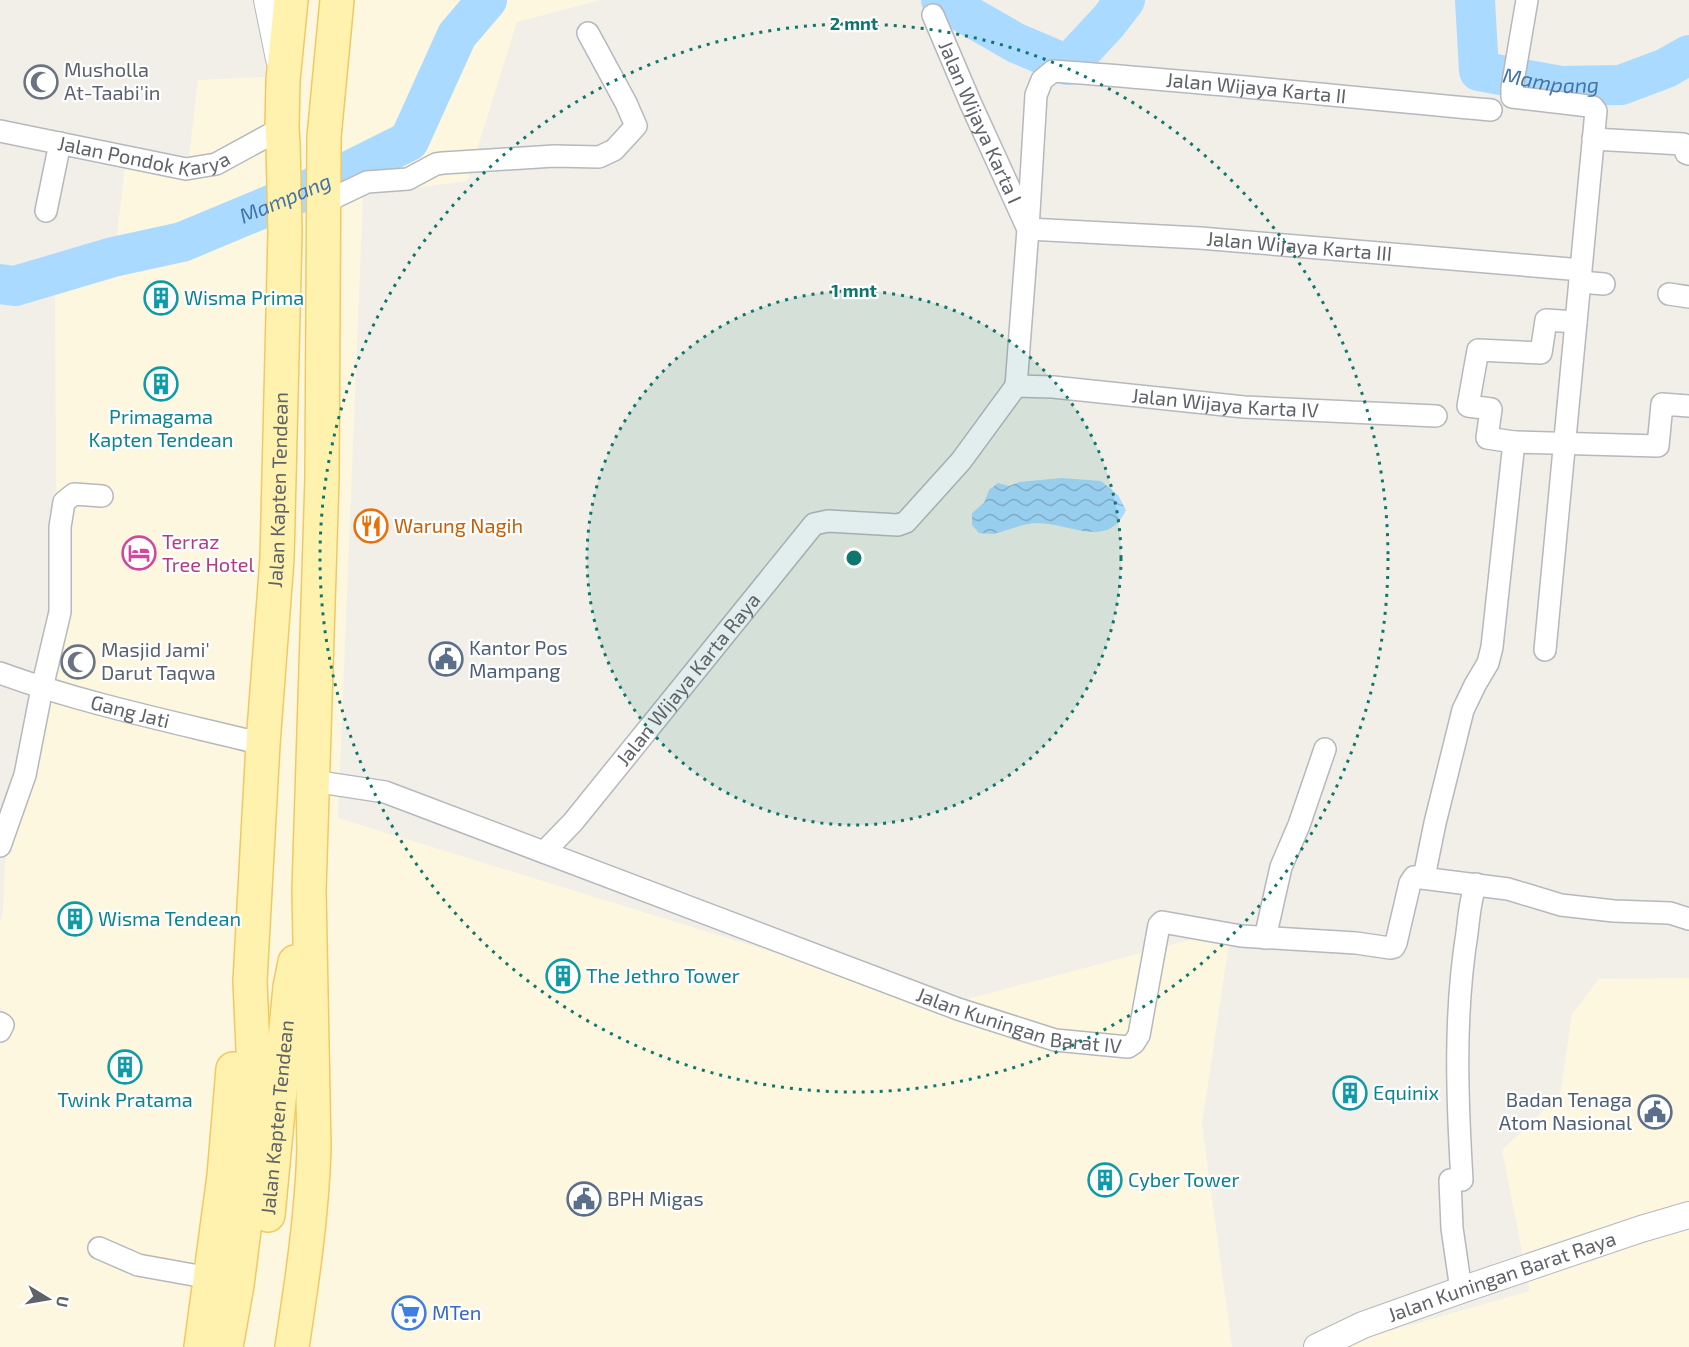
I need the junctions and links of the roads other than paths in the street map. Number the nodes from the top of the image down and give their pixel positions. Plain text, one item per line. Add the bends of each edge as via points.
1 (267, 0) edge
2 (291, 0) edge
3 (337, 0) edge
4 (1527, 0) edge
5 (933, 15) dead end
6 (588, 33) dead end
7 (283, 80) junction
8 (1036, 95) joint
9 (1491, 110) dead end
10 (0, 131) edge
11 (283, 135) junction
12 (1593, 139) junction
13 (60, 143) junction
14 (1689, 154) edge
15 (325, 195) junction
16 (46, 212) dead end
17 (1028, 228) junction
18 (1575, 275) junction
19 (1604, 284) dead end
20 (1576, 322) junction
21 (1016, 386) junction
22 (1689, 406) edge
23 (1436, 416) dead end
24 (1514, 442) junction
25 (1564, 443) junction
26 (102, 496) dead end
27 (1545, 650) dead end
28 (0, 673) edge
29 (42, 688) junction
30 (262, 744) junction
31 (1325, 748) dead end
32 (313, 781) junction
33 (0, 846) edge
34 (544, 852) junction
35 (1425, 877) junction
36 (1476, 884) junction
37 (309, 890) junction
38 (1689, 919) edge
39 (1265, 938) junction
40 (250, 981) junction
41 (0, 1023) edge
42 (0, 1030) edge
43 (1689, 1215) edge
44 (256, 1225) junction
45 (99, 1248) dead end
46 (210, 1278) junction
47 (1461, 1290) junction
48 (201, 1347) edge
49 (226, 1347) edge
50 (248, 1347) edge
51 (292, 1347) edge
52 (1317, 1347) edge

1 - 7 street
2 - 7 main road, Jalan Kapten Tendean
3 - 15 main road, Jalan Kapten Tendean via 324,137
4 - 12 street via 1513,85 1593,107
5 - 17 street, Jalan Wijaya Karta I
6 - 15 street via 636,126 614,150 599,157 436,164 408,179 367,182
7 - 11 main road, Jalan Kapten Tendean
8 - 9 street, Jalan Wijaya Karta II via 1042,80 1053,71
8 - 17 street, Jalan Wijaya Karta I
10 - 13 street, Jalan Pondok Karya
11 - 13 street, Jalan Pondok Karya via 216,164 186,169
11 - 30 main road, Jalan Kapten Tendean via 285,232 277,559
12 - 14 street via 1683,144
12 - 18 street
13 - 16 street
15 - 32 main road, Jalan Kapten Tendean
17 - 18 street, Jalan Wijaya Karta III via 1479,260
17 - 21 street, Jalan Wijaya Karta I
18 - 19 street, Jalan Wijaya Karta III
18 - 20 street
20 - 24 street via 1546,320 1541,353 1478,350 1468,406 1491,410 1487,438
20 - 25 street
21 - 23 street, Jalan Wijaya Karta IV via 1244,407
21 - 34 street, Jalan Wijaya Karta Raya via 962,461 906,522 814,524 573,822
22 - 25 street via 1662,404 1658,446
24 - 25 street
24 - 35 street via 1492,648 1463,710
25 - 27 street
26 - 29 street via 74,494 64,502 60,527 60,612
28 - 29 street, Gang Jati
29 - 30 street, Gang Jati
29 - 33 street via 25,775
30 - 40 main road, Jalan Kapten Tendean
31 - 39 street via 1281,867
32 - 34 street via 385,792
32 - 37 main road, Jalan Kapten Tendean
34 - 39 street, Jalan Kuningan Barat IV via 958,1009 1055,1040 1128,1047 1134,1043 1162,922
35 - 36 street
35 - 39 street, Jalan Kuningan Barat IV via 1414,877 1410,883 1394,947
36 - 38 street via 1561,904 1670,913
36 - 47 street via 1464,950 1459,1010 1462,1180 1450,1180
37 - 44 main road, Jalan Kapten Tendean via 290,987
37 - 51 main road, Jalan Kapten Tendean via 313,1179
40 - 44 main road, Jalan Kapten Tendean via 254,1072 250,1162
40 - 46 main road, Jalan Kapten Tendean via 233,1066
41 - 42 street
43 - 47 street, Jalan Kuningan Barat Raya
44 - 49 main road, Jalan Kapten Tendean via 237,1285
44 - 50 main road, Jalan Kapten Tendean via 258,1288
45 - 46 street via 138,1264
46 - 48 main road, Jalan Kapten Tendean
47 - 52 street, Jalan Kuningan Barat Raya via 1363,1325

